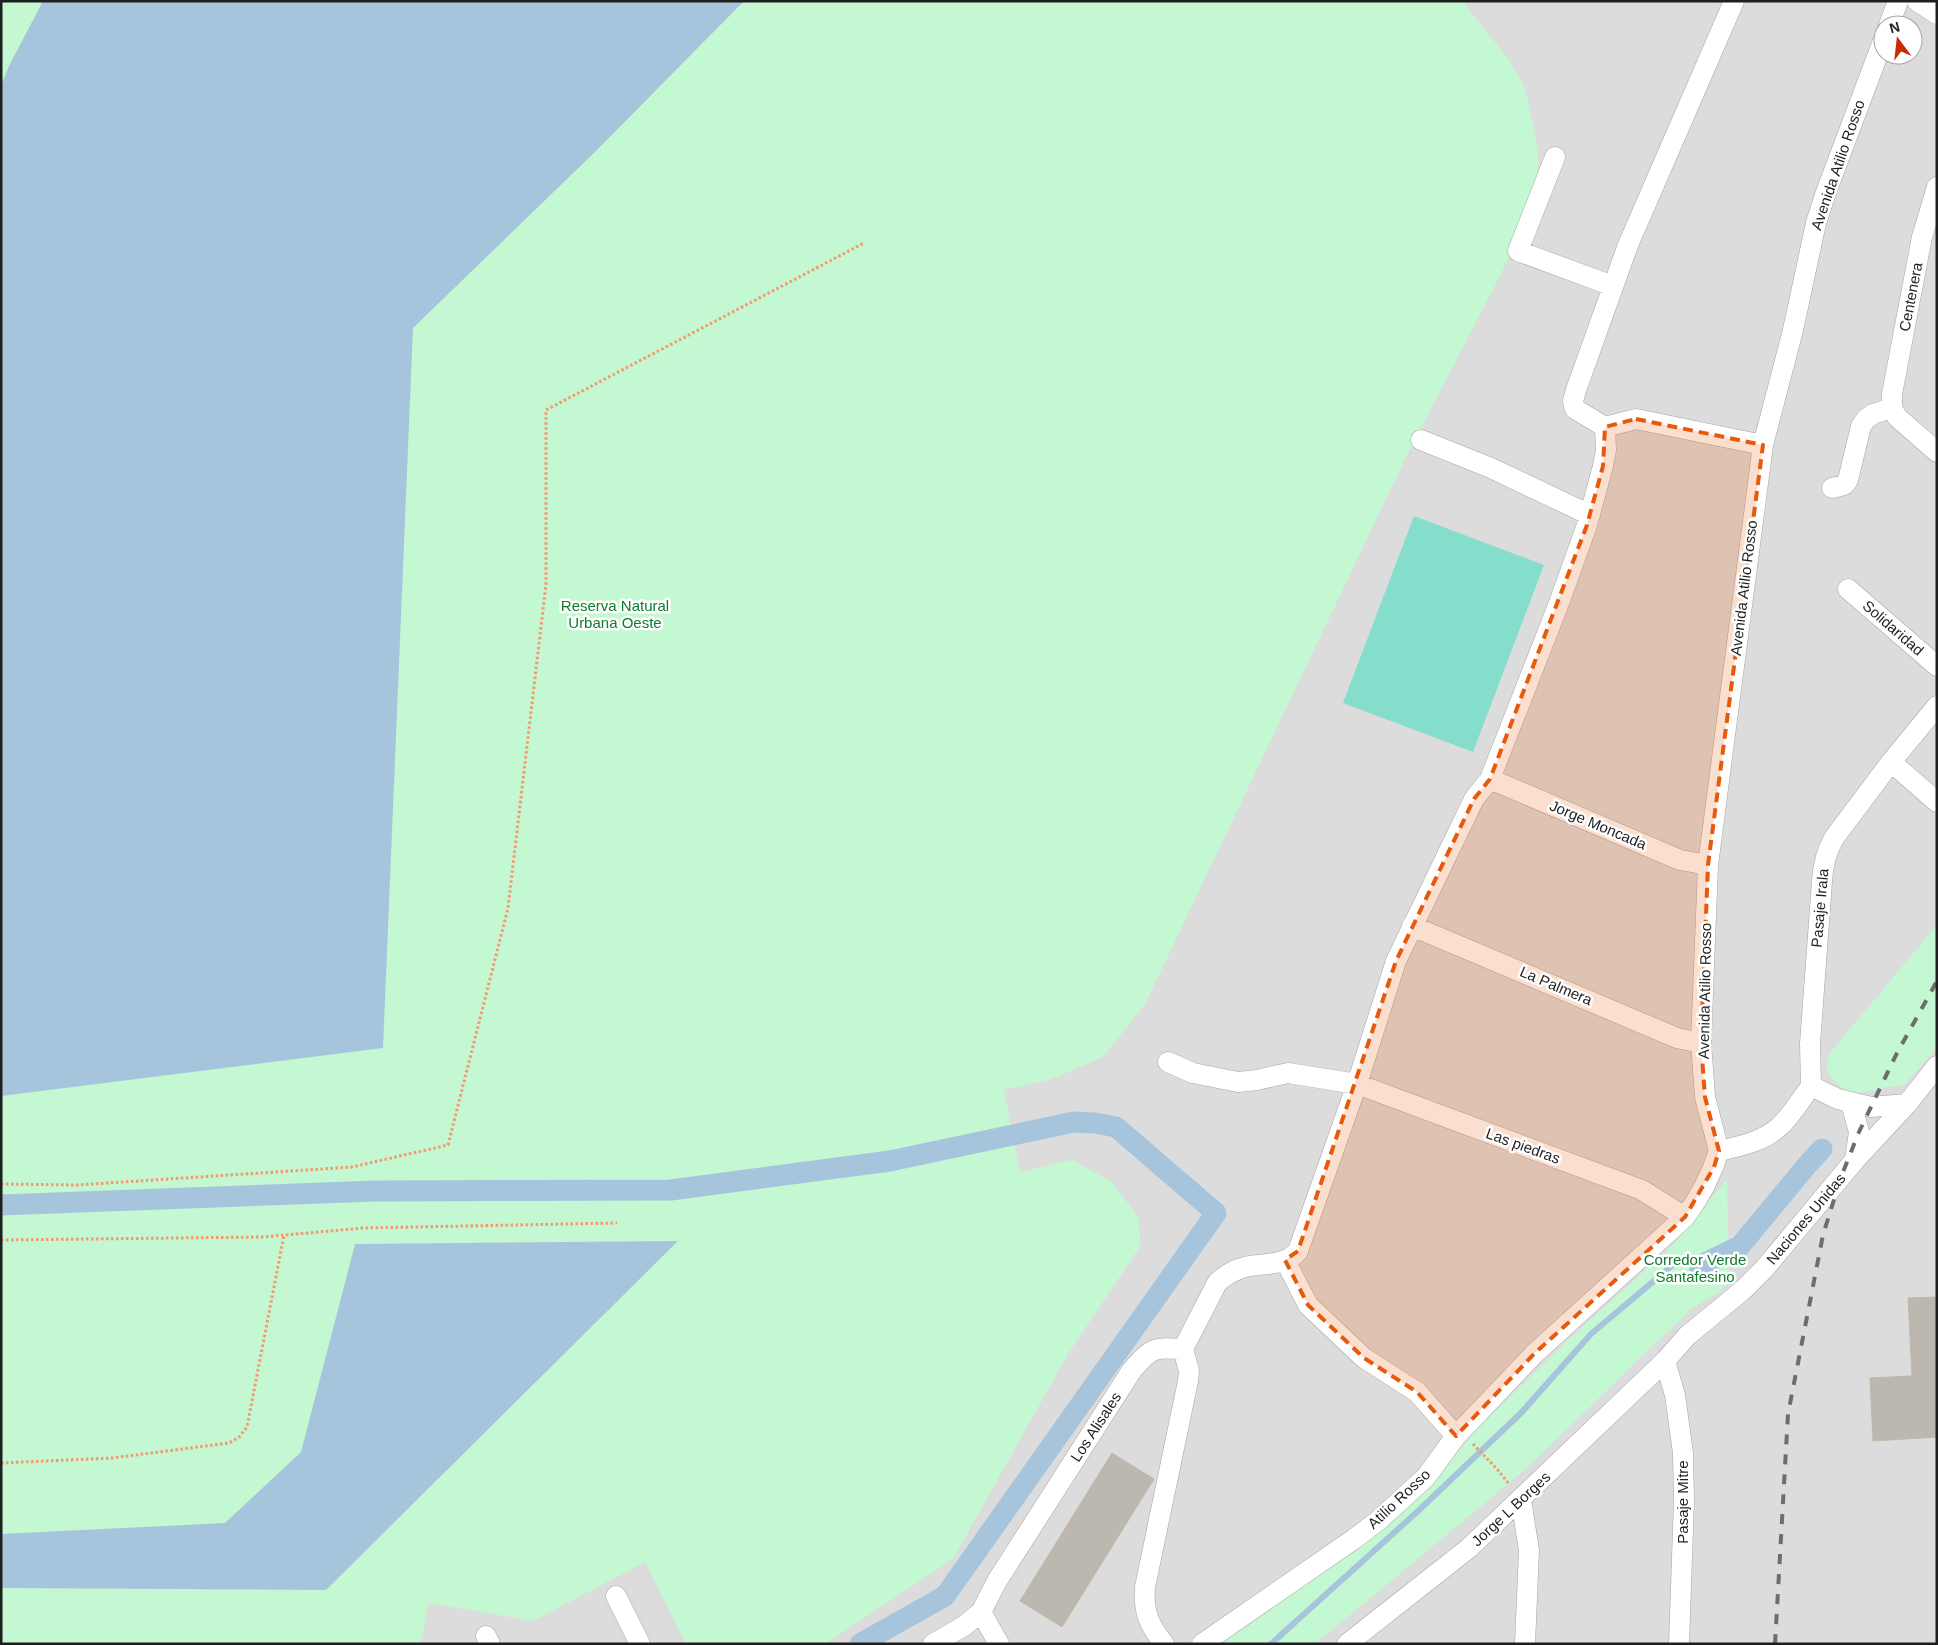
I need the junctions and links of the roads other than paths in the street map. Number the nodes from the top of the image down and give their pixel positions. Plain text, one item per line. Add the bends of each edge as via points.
1 (1734, 1) edge
2 (1898, 1) edge
3 (1917, 1) edge
4 (1937, 14) edge
5 (1893, 15) edge
6 (1874, 65) edge
7 (1555, 157) dead end
8 (1937, 187) edge
9 (1613, 286) junction
10 (1892, 408) junction
11 (1605, 428) junction
12 (1421, 440) dead end
13 (1763, 445) junction
14 (1937, 452) edge
15 (1832, 488) dead end
16 (1590, 515) junction
17 (1848, 589) dead end
18 (1937, 666) edge
19 (1937, 706) edge
20 (1892, 762) junction
21 (1490, 779) junction
22 (1937, 802) edge
23 (1708, 866) junction
24 (1412, 926) junction
25 (1701, 1043) junction
26 (1168, 1062) dead end
27 (1937, 1066) edge
28 (1357, 1084) junction
29 (1811, 1086) junction
30 (1851, 1103) junction
31 (1907, 1104) junction
32 (1719, 1151) junction
33 (1855, 1160) junction
34 (1685, 1217) junction
35 (1285, 1260) junction
36 (1184, 1349) junction
37 (1665, 1362) junction
38 (1465, 1440) junction
39 (1521, 1500) junction
40 (616, 1596) dead end
41 (981, 1612) junction
42 (640, 1644) edge
43 (933, 1644) edge
44 (999, 1644) edge
45 (1164, 1644) edge
46 (1202, 1644) edge
47 (1347, 1644) edge
48 (1525, 1644) edge
49 (1679, 1644) edge

1 - 9 street
2 - 5 street
3 - 4 street
6 - 13 street, Avenida Atilio Rosso via 1824,195 1794,330
7 - 9 street via 1518,251
8 - 10 street, Centenera via 1922,237
9 - 11 street via 1573,401 1575,409
10 - 14 street
10 - 15 street via 1866,419 1861,426 1848,480 1844,486
11 - 13 street via 1636,419
11 - 16 street via 1606,450
12 - 16 street via 1491,468
13 - 23 street, Avenida Atilio Rosso
16 - 21 street
17 - 18 street, Solidaridad
19 - 20 street, Pasaje Irala
20 - 22 street
20 - 29 street, Pasaje Irala via 1834,838 1824,862 1810,1044
21 - 23 street, Jorge Moncada via 1680,860
21 - 24 street via 1474,799
23 - 25 street, Avenida Atilio Rosso
24 - 25 street, La Palmera via 1677,1038
24 - 28 street via 1396,961
25 - 32 street, Avenida Atilio Rosso via 1706,1097
26 - 28 street, Las piedras via 1193,1073 1238,1082 1303,1074
27 - 31 street, Naciones Unidas
28 - 34 street, Las piedras via 1642,1190
28 - 35 street via 1298,1251
29 - 30 street
29 - 32 street via 1780,1126 1768,1136 1748,1145
30 - 31 street via 1871,1108
30 - 33 street via 1859,1132
31 - 33 street, Naciones Unidas
32 - 34 street, Atilio Rosso via 1700,1197
33 - 37 street, Naciones Unidas via 1748,1285 1687,1336
34 - 38 street, Atilio Rosso via 1535,1353
35 - 36 street via 1244,1267 1226,1274 1217,1283
35 - 38 street via 1308,1305 1364,1358 1417,1392
36 - 41 street, Los Alisales via 1153,1349 1132,1370 997,1581
36 - 45 street via 1188,1381 1144,1595 1149,1621
37 - 39 street, Jorge L Borges
37 - 49 street, Pasaje Mitre via 1675,1394 1683,1453
38 - 46 street, Atilio Rosso via 1379,1520
39 - 47 street, Jorge L Borges via 1469,1548
39 - 48 street via 1529,1550
40 - 42 street
41 - 43 street, Los Alisales
41 - 44 street

